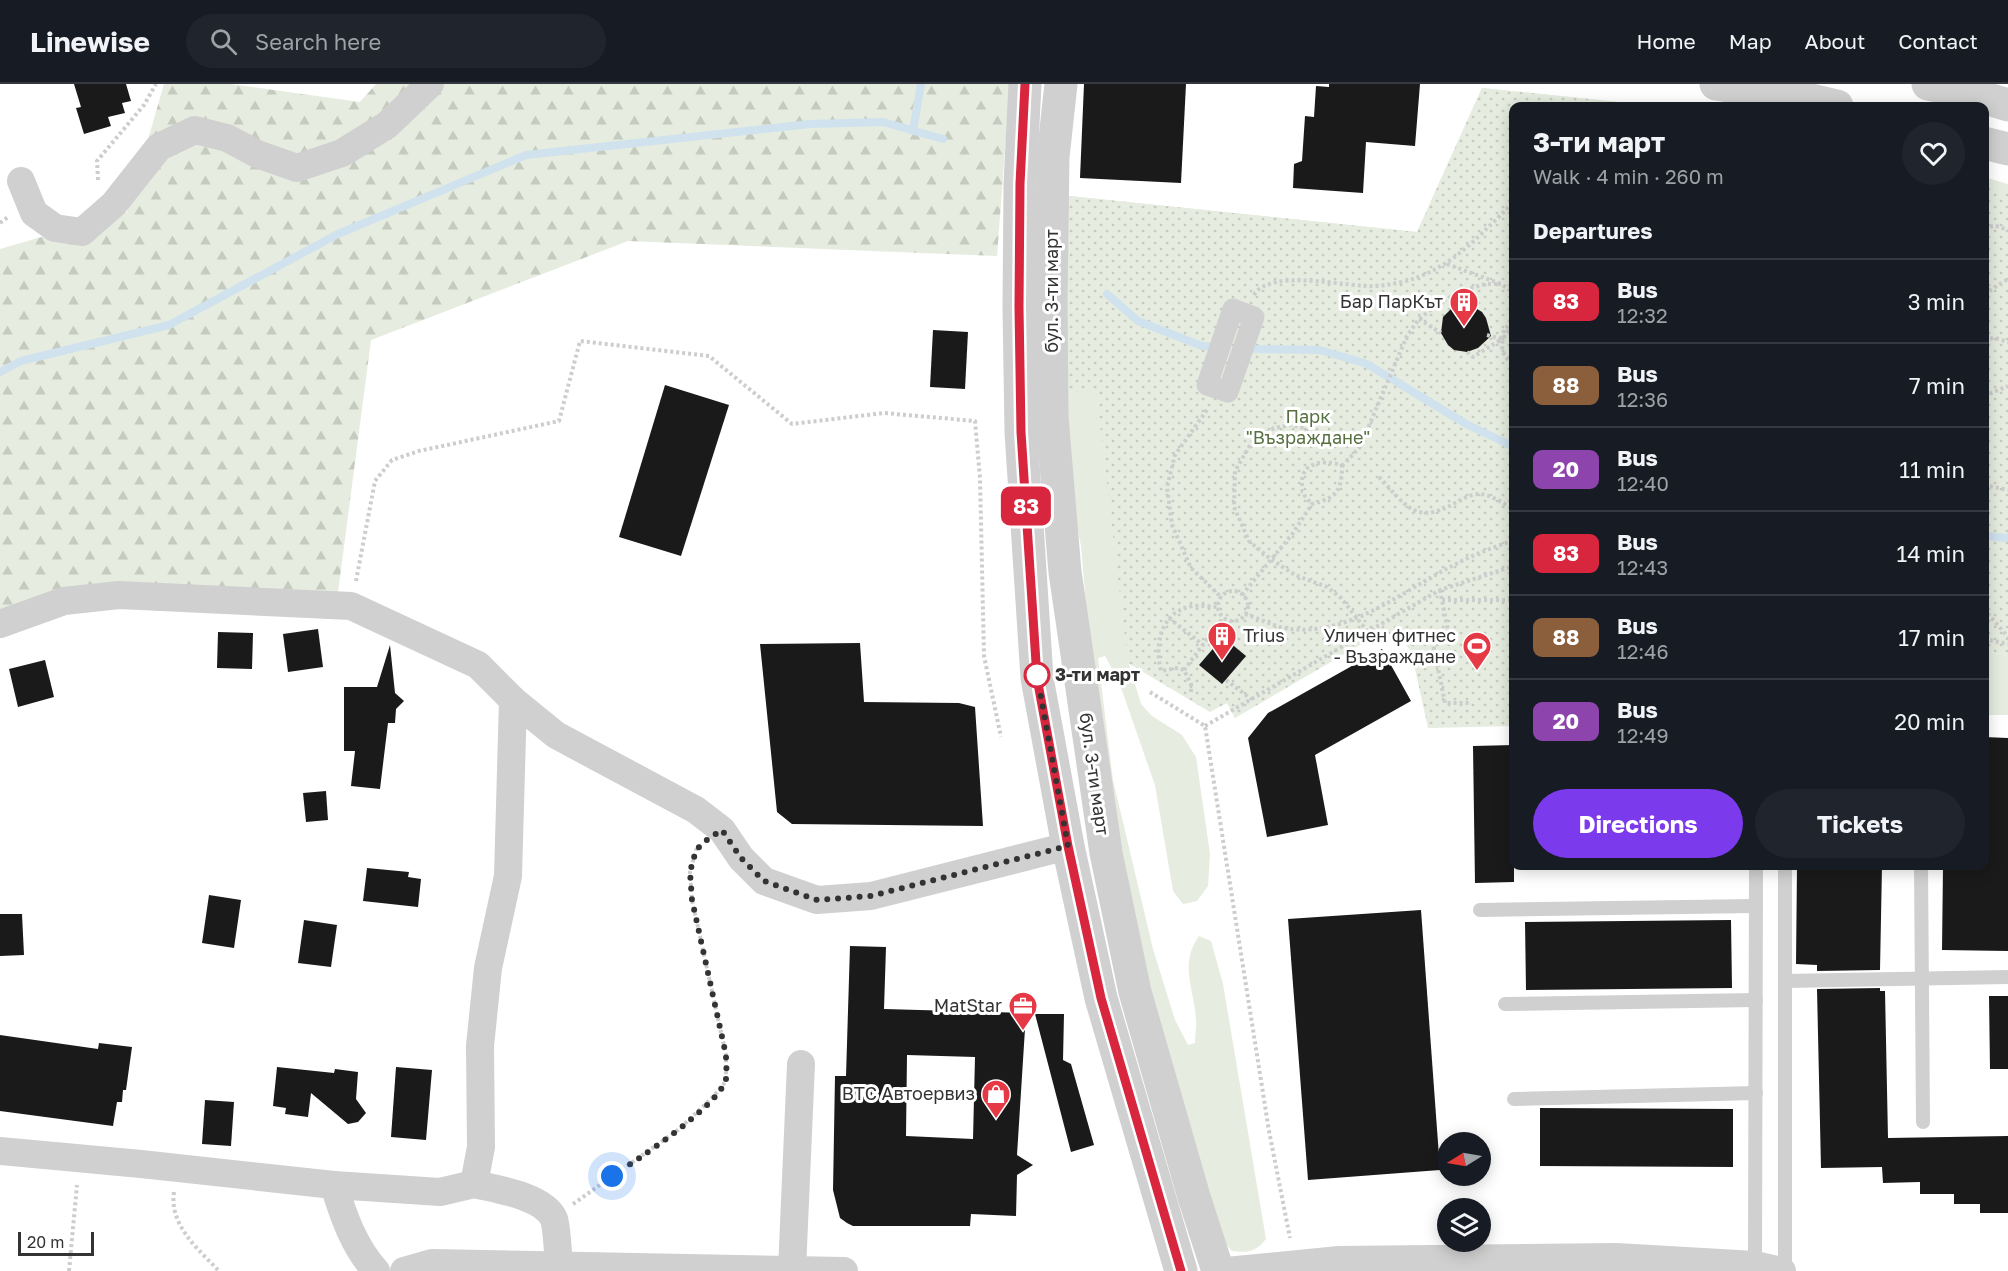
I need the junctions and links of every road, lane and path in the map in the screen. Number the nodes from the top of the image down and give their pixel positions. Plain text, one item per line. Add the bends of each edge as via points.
1 (156, 84) edge
2 (430, 84) edge
3 (1025, 84) edge
4 (1061, 84) edge
5 (1716, 84) edge
6 (1928, 84) edge
7 (1795, 90) edge
8 (1826, 102) edge
9 (2008, 105) edge
10 (1989, 144) edge
11 (2008, 149) edge
12 (21, 181) dead end
13 (114, 204) junction
14 (1509, 207) edge
15 (1989, 227) edge
16 (2008, 230) edge
17 (1447, 264) junction
18 (2008, 279) edge
19 (1501, 284) junction
20 (1509, 290) edge
21 (1989, 291) edge
22 (1244, 313) joint
23 (1419, 319) junction
24 (1509, 326) edge
25 (1509, 330) edge
26 (1441, 333) dead end
27 (1487, 335) dead end
28 (1502, 339) junction
29 (1989, 339) edge
30 (2008, 342) edge
31 (1467, 352) dead end
32 (1509, 360) edge
33 (2008, 386) edge
34 (1218, 388) joint
35 (1989, 394) edge
36 (1313, 435) dead end
37 (1342, 466) junction
38 (1379, 477) dead end
39 (1989, 486) edge
40 (2008, 490) edge
41 (1312, 504) junction
42 (1509, 506) edge
43 (1509, 542) edge
44 (1272, 560) junction
45 (1509, 568) edge
46 (1440, 590) junction
47 (1242, 595) junction
48 (1221, 597) junction
49 (1442, 600) junction
50 (1509, 600) edge
51 (351, 606) junction
52 (1218, 607) junction
53 (1245, 614) junction
54 (1989, 615) edge
55 (1357, 617) junction
56 (1170, 618) junction
57 (1224, 618) junction
58 (0, 624) edge
59 (1367, 631) junction
60 (2008, 638) edge
61 (1989, 640) edge
62 (2008, 644) edge
63 (1203, 645) junction
64 (1184, 670) junction
65 (1226, 680) dead end
66 (1150, 692) dead end
67 (1191, 692) dead end
68 (1251, 699) junction
69 (513, 700) junction
70 (1470, 704) dead end
71 (1205, 726) junction
72 (1001, 737) dead end
73 (722, 830) junction
74 (1068, 846) junction
75 (1756, 870) edge
76 (1785, 870) edge
77 (1921, 870) edge
78 (1756, 906) junction
79 (1479, 910) dead end
80 (2008, 977) edge
81 (1921, 978) junction
82 (1785, 981) junction
83 (1756, 1000) junction
84 (1505, 1004) dead end
85 (801, 1064) dead end
86 (1756, 1093) junction
87 (1514, 1099) dead end
88 (1923, 1122) dead end
89 (0, 1151) edge
90 (79, 1158) junction
91 (178, 1168) junction
92 (474, 1184) junction
93 (334, 1185) junction
94 (554, 1219) junction
95 (1616, 1264) edge
96 (559, 1268) edge
97 (1296, 1268) edge
98 (1774, 1269) edge
99 (806, 1270) edge
100 (69, 1271) edge
101 (219, 1271) edge
102 (376, 1271) edge
103 (404, 1271) edge
104 (844, 1271) edge
105 (1181, 1271) edge
106 (1218, 1271) edge
107 (1226, 1271) edge

1 - 13 path via 144,105 97,160 102,197
2 - 13 street via 387,125 342,153 297,168 227,138 195,130 159,147
3 - 74 street, бул. 3-ти март via 1020,184 1021,432 1037,678
4 - 106 street, бул. 3-ти март via 1053,157 1051,301 1052,417 1065,573 1106,853 1135,992
5 - 7 street
6 - 9 street
7 - 8 street
10 - 11 street
12 - 13 street via 34,213 55,228 82,232
14 - 17 path
15 - 16 path
17 - 19 path
17 - 22 path via 1415,279 1376,286 1300,279 1279,281 1257,290
18 - 21 path
19 - 20 path
19 - 23 path via 1467,289
22 - 34 street via 1254,316 1228,392
23 - 26 path
23 - 37 path via 1407,336 1360,447
24 - 28 path
25 - 28 path
27 - 28 path
28 - 31 path via 1473,357
28 - 32 path via 1502,352
29 - 30 path
33 - 35 path
34 - 48 path via 1175,455 1167,487 1172,525 1191,568
36 - 44 path via 1291,425 1274,428 1252,442 1235,471 1234,507 1249,541
37 - 41 path via 1337,492
37 - 41 path via 1333,461 1308,467 1302,475 1302,492
38 - 42 path via 1415,512 1444,510 1477,493
39 - 40 path
41 - 44 path
43 - 55 path via 1450,567
44 - 47 path
44 - 55 path via 1295,575 1327,587
45 - 46 path
46 - 49 path
46 - 59 path
47 - 48 path via 1233,591
47 - 53 path via 1248,606
48 - 52 path
49 - 50 path
49 - 70 path via 1449,636 1432,639 1445,703
51 - 58 street via 119,595 64,601
51 - 69 street via 478,666
51 - 72 path via 375,481 392,460 559,421 580,341 709,356 792,424 884,413 975,421 984,656
52 - 56 path via 1194,606
52 - 57 path
53 - 55 path via 1284,628 1309,629
53 - 57 path via 1233,621
54 - 60 path
55 - 59 path
56 - 63 path
56 - 64 path via 1161,630 1158,646 1161,671
57 - 63 path
59 - 68 path
61 - 62 path
63 - 64 path
64 - 67 path
65 - 68 path
66 - 71 path
68 - 71 path
69 - 73 street via 555,735 696,810
69 - 92 street via 508,876 488,968 480,1046 481,1147
71 - 97 path via 1269,1131
73 - 74 street via 741,858 764,881 817,900 871,896
73 - 94 path via 696,850 690,872 692,900 726,1055 726,1081 678,1130
74 - 105 street, бул. 3-ти март via 1101,998
75 - 78 lane
76 - 82 lane
77 - 81 lane
78 - 79 lane
78 - 83 lane
80 - 81 lane
81 - 82 lane
81 - 88 lane
82 - 98 lane
83 - 84 lane
83 - 86 lane
85 - 99 street
86 - 87 lane
86 - 98 lane
89 - 90 street
90 - 91 street
90 - 100 path
91 - 93 street
91 - 101 path via 172,1204 178,1225
92 - 93 street via 440,1192
92 - 94 street via 542,1204
93 - 102 street via 365,1259
94 - 96 street
95 - 97 street via 1340,1260
95 - 98 street
96 - 99 street
96 - 103 street via 432,1263
97 - 107 street
99 - 104 street

